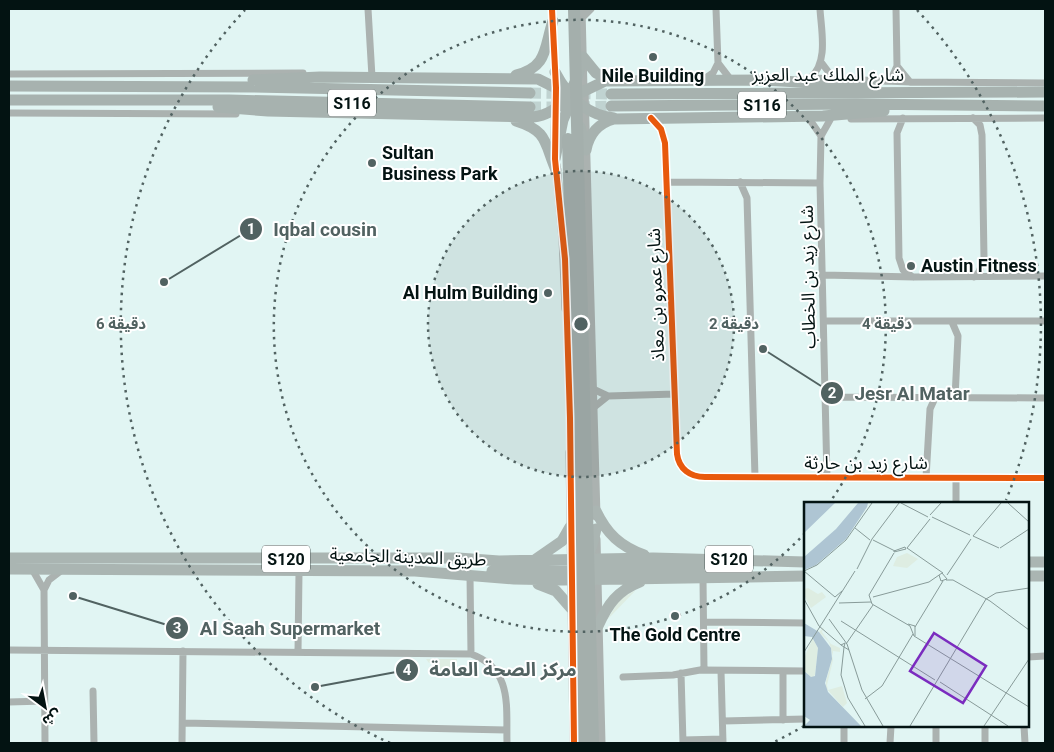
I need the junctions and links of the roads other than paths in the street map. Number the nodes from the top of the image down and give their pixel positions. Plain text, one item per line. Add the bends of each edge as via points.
1 (368, 9) edge
2 (552, 9) edge
3 (566, 9) edge
4 (582, 9) edge
5 (591, 9) edge
6 (716, 9) edge
7 (820, 9) edge
8 (896, 9) edge
9 (578, 14) edge
10 (552, 21) junction
11 (583, 56) junction
12 (821, 62) junction
13 (718, 63) junction
14 (897, 66) junction
15 (555, 72) junction
16 (9, 74) edge
17 (320, 77) junction
18 (372, 77) junction
19 (506, 78) junction
20 (810, 78) junction
21 (833, 78) junction
22 (611, 80) junction
23 (704, 80) junction
24 (731, 80) junction
25 (784, 81) junction
26 (910, 82) junction
27 (1045, 83) edge
28 (552, 85) junction
29 (9, 86) edge
30 (884, 86) junction
31 (217, 87) junction
32 (588, 88) junction
33 (1045, 92) edge
34 (530, 93) tunnel mouth
35 (611, 94) tunnel mouth
36 (570, 99) junction
37 (9, 100) edge
38 (174, 101) junction
39 (611, 106) tunnel mouth
40 (912, 106) junction
41 (1045, 106) edge
42 (530, 108) tunnel mouth
43 (551, 110) junction
44 (588, 111) junction
45 (361, 112) junction
46 (9, 113) edge
47 (785, 116) junction
48 (505, 118) junction
49 (651, 118) junction
50 (903, 118) junction
51 (973, 118) junction
52 (1045, 118) edge
53 (618, 119) junction
54 (810, 120) junction
55 (830, 120) junction
56 (821, 136) junction
57 (586, 150) junction
58 (556, 164) junction
59 (667, 182) junction
60 (740, 182) junction
61 (757, 183) junction
62 (820, 183) junction
63 (747, 198) junction
64 (823, 275) junction
65 (914, 277) junction
66 (974, 277) junction
67 (1045, 277) edge
68 (824, 321) junction
69 (1045, 321) edge
70 (952, 322) junction
71 (593, 389) junction
72 (675, 394) junction
73 (608, 396) junction
74 (825, 397) junction
75 (935, 398) junction
76 (955, 398) junction
77 (1045, 398) edge
78 (593, 408) junction
79 (688, 472) joint
80 (755, 477) junction
81 (827, 478) junction
82 (926, 478) junction
83 (956, 478) junction
84 (1045, 478) edge
85 (956, 502) edge
86 (596, 511) junction
87 (570, 527) junction
88 (596, 529) joint
89 (9, 558) edge
90 (653, 558) junction
91 (570, 559) junction
92 (534, 560) junction
93 (757, 560) junction
94 (804, 562) edge
95 (1029, 562) edge
96 (1045, 562) edge
97 (594, 567) junction
98 (9, 569) edge
99 (32, 569) junction
100 (62, 570) junction
101 (298, 572) junction
102 (454, 574) junction
103 (470, 576) junction
104 (571, 576) junction
105 (804, 576) edge
106 (1029, 576) edge
107 (1045, 576) edge
108 (703, 578) junction
109 (514, 579) junction
110 (645, 580) junction
111 (44, 590) junction
112 (571, 608) junction
113 (704, 622) junction
114 (804, 623) edge
115 (598, 626) junction
116 (9, 650) edge
117 (44, 650) junction
118 (183, 651) junction
119 (298, 652) junction
120 (471, 654) junction
121 (1045, 656) edge
122 (1029, 657) edge
123 (704, 670) junction
124 (721, 671) junction
125 (783, 671) junction
126 (804, 671) edge
127 (681, 673) junction
128 (623, 677) dead end
129 (93, 691) dead end
130 (9, 702) edge
131 (44, 702) junction
132 (804, 719) edge
133 (783, 720) junction
134 (723, 721) junction
135 (182, 724) junction
136 (844, 727) edge
137 (890, 727) edge
138 (936, 727) edge
139 (985, 727) edge
140 (1024, 727) edge
141 (506, 730) junction
142 (723, 741) edge
143 (683, 742) edge
144 (45, 743) edge
145 (94, 743) edge
146 (182, 743) edge
147 (506, 743) edge
148 (574, 743) edge
149 (584, 743) edge
150 (593, 743) edge
151 (601, 743) edge
152 (844, 743) edge
153 (890, 743) edge
154 (936, 743) edge
155 (985, 743) edge
156 (1025, 743) edge

1 - 18 street
2 - 10 street
3 - 149 highway, bridge
4 - 9 street
5 - 9 street
6 - 13 street
7 - 12 street
8 - 14 street
9 - 11 street
9 - 150 highway, bridge
10 - 15 street
10 - 19 highway via 545,54 540,62 530,70
11 - 22 highway via 596,73
11 - 32 street
11 - 36 highway
12 - 20 street
12 - 21 street
13 - 23 street
13 - 24 street
14 - 26 street
14 - 30 street
15 - 28 street
15 - 36 highway
16 - 17 street via 298,72
17 - 18 highway
17 - 31 highway via 239,81
18 - 19 highway
19 - 28 highway via 538,79
20 - 21 street, شارع الملك عبد العزيز
20 - 25 street, شارع الملك عبد العزيز
21 - 30 street, شارع الملك عبد العزيز
22 - 23 highway
22 - 32 highway
23 - 24 highway
24 - 25 highway
25 - 30 highway
26 - 27 street, شارع الملك عبد العزيز
26 - 30 street, شارع الملك عبد العزيز
28 - 36 highway
28 - 43 highway via 554,98
29 - 31 highway, S116
30 - 33 highway, شارع الملك عبد العزيز / S116
30 - 35 highway, شارع الملك عبد العزيز / S116
31 - 34 highway, S116
32 - 36 highway
32 - 44 highway
36 - 43 highway
36 - 44 highway
36 - 57 highway
36 - 58 highway
37 - 38 highway, S116
38 - 42 highway, S116
38 - 45 highway via 259,110
39 - 40 highway, شارع الملك عبد العزيز / S116
40 - 41 highway, شارع الملك عبد العزيز / S116
40 - 47 highway via 881,112
43 - 48 highway via 533,117
43 - 58 street
44 - 53 highway
44 - 57 street
45 - 46 street via 345,117 188,112
45 - 48 highway
47 - 49 highway
47 - 54 street
48 - 58 highway via 538,130
49 - 53 highway
49 - 59 street, شارع عمرو بن معاذ via 664,135
50 - 51 street
50 - 55 street
50 - 65 street via 897,133 900,258 903,270
51 - 52 street
51 - 66 street via 982,132 984,258
53 - 57 highway via 596,128
54 - 55 street
54 - 56 street
55 - 56 street, شارع زيد بن الخطاب
56 - 62 street, شارع زيد بن الخطاب
57 - 71 street
58 - 87 street via 565,259
59 - 60 street
59 - 72 street, شارع عمرو بن معاذ
60 - 61 street
60 - 63 street
61 - 62 street
61 - 63 street
62 - 64 street, شارع زيد بن الخطاب
63 - 80 street
64 - 65 street
64 - 68 street, شارع زيد بن الخطاب
65 - 66 street
66 - 67 street
68 - 70 street
68 - 74 street, شارع زيد بن الخطاب
69 - 70 street
70 - 76 street via 958,336
71 - 73 street
71 - 78 street
72 - 73 street
72 - 79 street, شارع عمرو بن معاذ via 678,462
73 - 78 street
74 - 75 street
74 - 81 street, شارع زيد بن الخطاب
75 - 76 street
75 - 82 street via 930,413
76 - 77 street
78 - 86 street
79 - 80 street, شارع زيد بن حارثة via 700,477
80 - 81 street, شارع زيد بن حارثة
81 - 82 street, شارع زيد بن حارثة
82 - 83 street, شارع زيد بن حارثة
83 - 84 street, شارع زيد بن حارثة
83 - 85 street
86 - 88 street
86 - 90 main road via 604,527 618,542
87 - 91 street
87 - 92 main road via 562,541
88 - 97 main road
89 - 92 main road, طريق المدينة الجامعية / S120
90 - 93 main road, طريق المدينة الجامعية / S120
90 - 97 main road, طريق المدينة الجامعية / S120
91 - 92 main road, طريق المدينة الجامعية / S120
91 - 97 main road, طريق المدينة الجامعية / S120
91 - 104 street
93 - 94 main road, طريق المدينة الجامعية / S120
93 - 97 main road via 737,566
95 - 96 main road
97 - 104 main road
97 - 110 main road, طريق المدينة الجامعية / S120
97 - 115 street
98 - 99 main road, طريق المدينة الجامعية / S120
99 - 100 main road, طريق المدينة الجامعية / S120
99 - 111 street
100 - 101 main road, طريق المدينة الجامعية / S120
100 - 111 street
101 - 102 main road, طريق المدينة الجامعية / S120
101 - 119 street
102 - 103 main road, طريق المدينة الجامعية / S120
102 - 104 main road via 477,570
103 - 109 main road, طريق المدينة الجامعية / S120
103 - 120 street
104 - 109 main road, طريق المدينة الجامعية / S120
104 - 112 street
105 - 108 main road, طريق المدينة الجامعية / S120
106 - 107 main road
108 - 110 main road, طريق المدينة الجامعية / S120
108 - 113 street
109 - 112 main road via 550,588
110 - 115 main road via 627,588 611,601
111 - 117 street
112 - 148 street
113 - 114 street
113 - 123 street
115 - 151 street
116 - 117 street
117 - 118 street
117 - 131 street
118 - 119 street
118 - 135 street
119 - 120 street
120 - 141 street via 490,663 502,680
121 - 122 street
123 - 124 street
123 - 127 street
124 - 125 street
124 - 134 street
125 - 126 street
125 - 133 street
127 - 128 street
127 - 143 street
129 - 145 street
130 - 131 street
131 - 144 street
132 - 133 street
133 - 134 street
134 - 142 street
135 - 141 street
135 - 146 street
136 - 152 street
137 - 153 street
138 - 154 street
139 - 155 street
140 - 156 street
141 - 147 street
142 - 143 street

